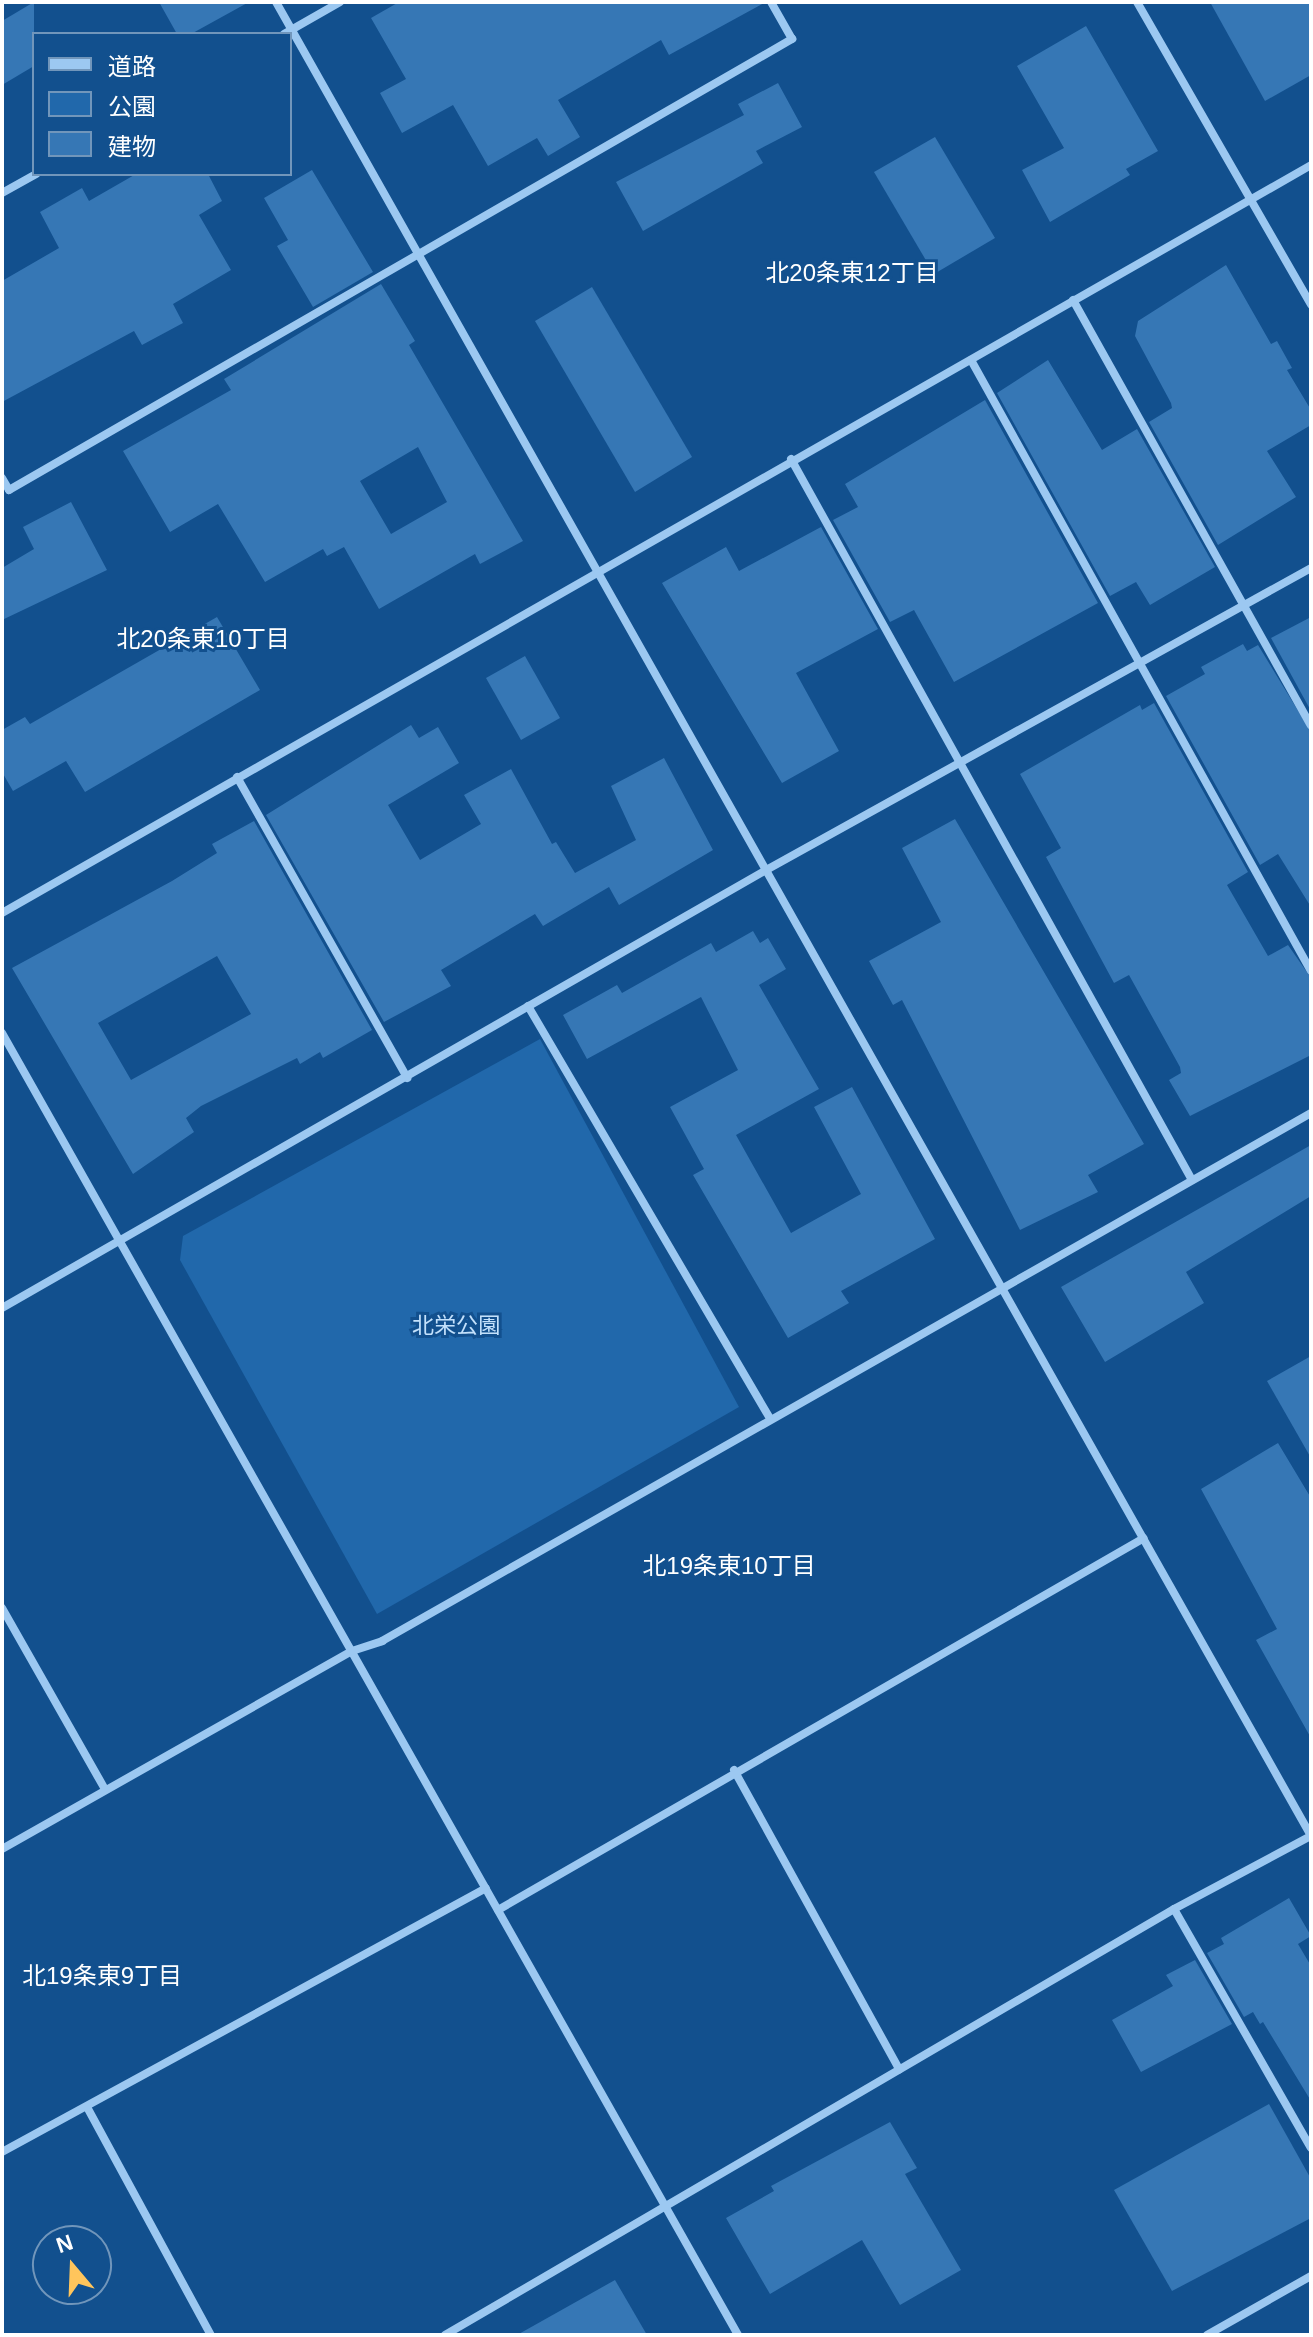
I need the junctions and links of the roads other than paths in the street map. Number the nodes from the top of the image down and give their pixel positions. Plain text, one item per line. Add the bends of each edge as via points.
1 (276, 2) edge
2 (340, 2) edge
3 (771, 2) edge
4 (1137, 2) edge
5 (288, 32) edge
6 (292, 39) edge
7 (1311, 165) edge
8 (32, 176) edge
9 (2, 193) edge
10 (1250, 201) junction
11 (419, 254) junction
12 (1073, 300) junction
13 (1311, 304) edge
14 (971, 360) junction
15 (791, 459) junction
16 (2, 478) edge
17 (1311, 568) edge
18 (599, 570) junction
19 (1244, 605) junction
20 (1141, 663) junction
21 (1311, 725) edge
22 (962, 764) junction
23 (237, 777) junction
24 (768, 869) junction
25 (2, 913) edge
26 (1311, 971) edge
27 (528, 1006) junction
28 (2, 1033) edge
29 (407, 1078) junction
30 (1311, 1113) edge
31 (1192, 1180) junction
32 (120, 1241) junction
33 (1003, 1287) junction
34 (2, 1308) edge
35 (770, 1418) junction
36 (1144, 1538) junction
37 (2, 1608) edge
38 (352, 1651) junction
39 (734, 1770) junction
40 (105, 1789) junction
41 (1311, 1836) edge
42 (2, 1849) edge
43 (486, 1888) junction
44 (1174, 1909) junction
45 (498, 1910) junction
46 (899, 2069) junction
47 (87, 2107) junction
48 (1311, 2148) edge
49 (2, 2152) edge
50 (666, 2208) junction
51 (1311, 2276) edge
52 (211, 2335) edge
53 (445, 2335) edge
54 (738, 2335) edge
55 (1207, 2335) edge

1 - 5 street
2 - 5 street
3 - 11 street via 792,39
4 - 10 street
6 - 11 street
7 - 10 street
8 - 9 street
10 - 12 street
10 - 13 street
11 - 16 street via 9,490
11 - 18 street
12 - 14 street
12 - 19 street
14 - 15 street
14 - 20 street
15 - 18 street
15 - 22 street
17 - 19 street
18 - 23 street
18 - 24 street
19 - 20 street
19 - 21 street
20 - 22 street
20 - 26 street
22 - 24 street
22 - 31 street
23 - 25 street
23 - 29 street
24 - 27 street
24 - 33 street
27 - 29 street
27 - 35 street
28 - 32 street
29 - 32 street
30 - 31 street
31 - 33 street
32 - 34 street
32 - 38 street
33 - 35 street
33 - 36 street
35 - 38 street via 382,1641
36 - 39 street
36 - 41 street
37 - 40 street
38 - 40 street
38 - 43 street
39 - 45 street
39 - 46 street
40 - 42 street
41 - 44 street
43 - 45 street
43 - 47 street
44 - 46 street
44 - 48 street
45 - 50 street
46 - 50 street
47 - 49 street
47 - 52 street
50 - 53 street
50 - 54 street
51 - 55 street

